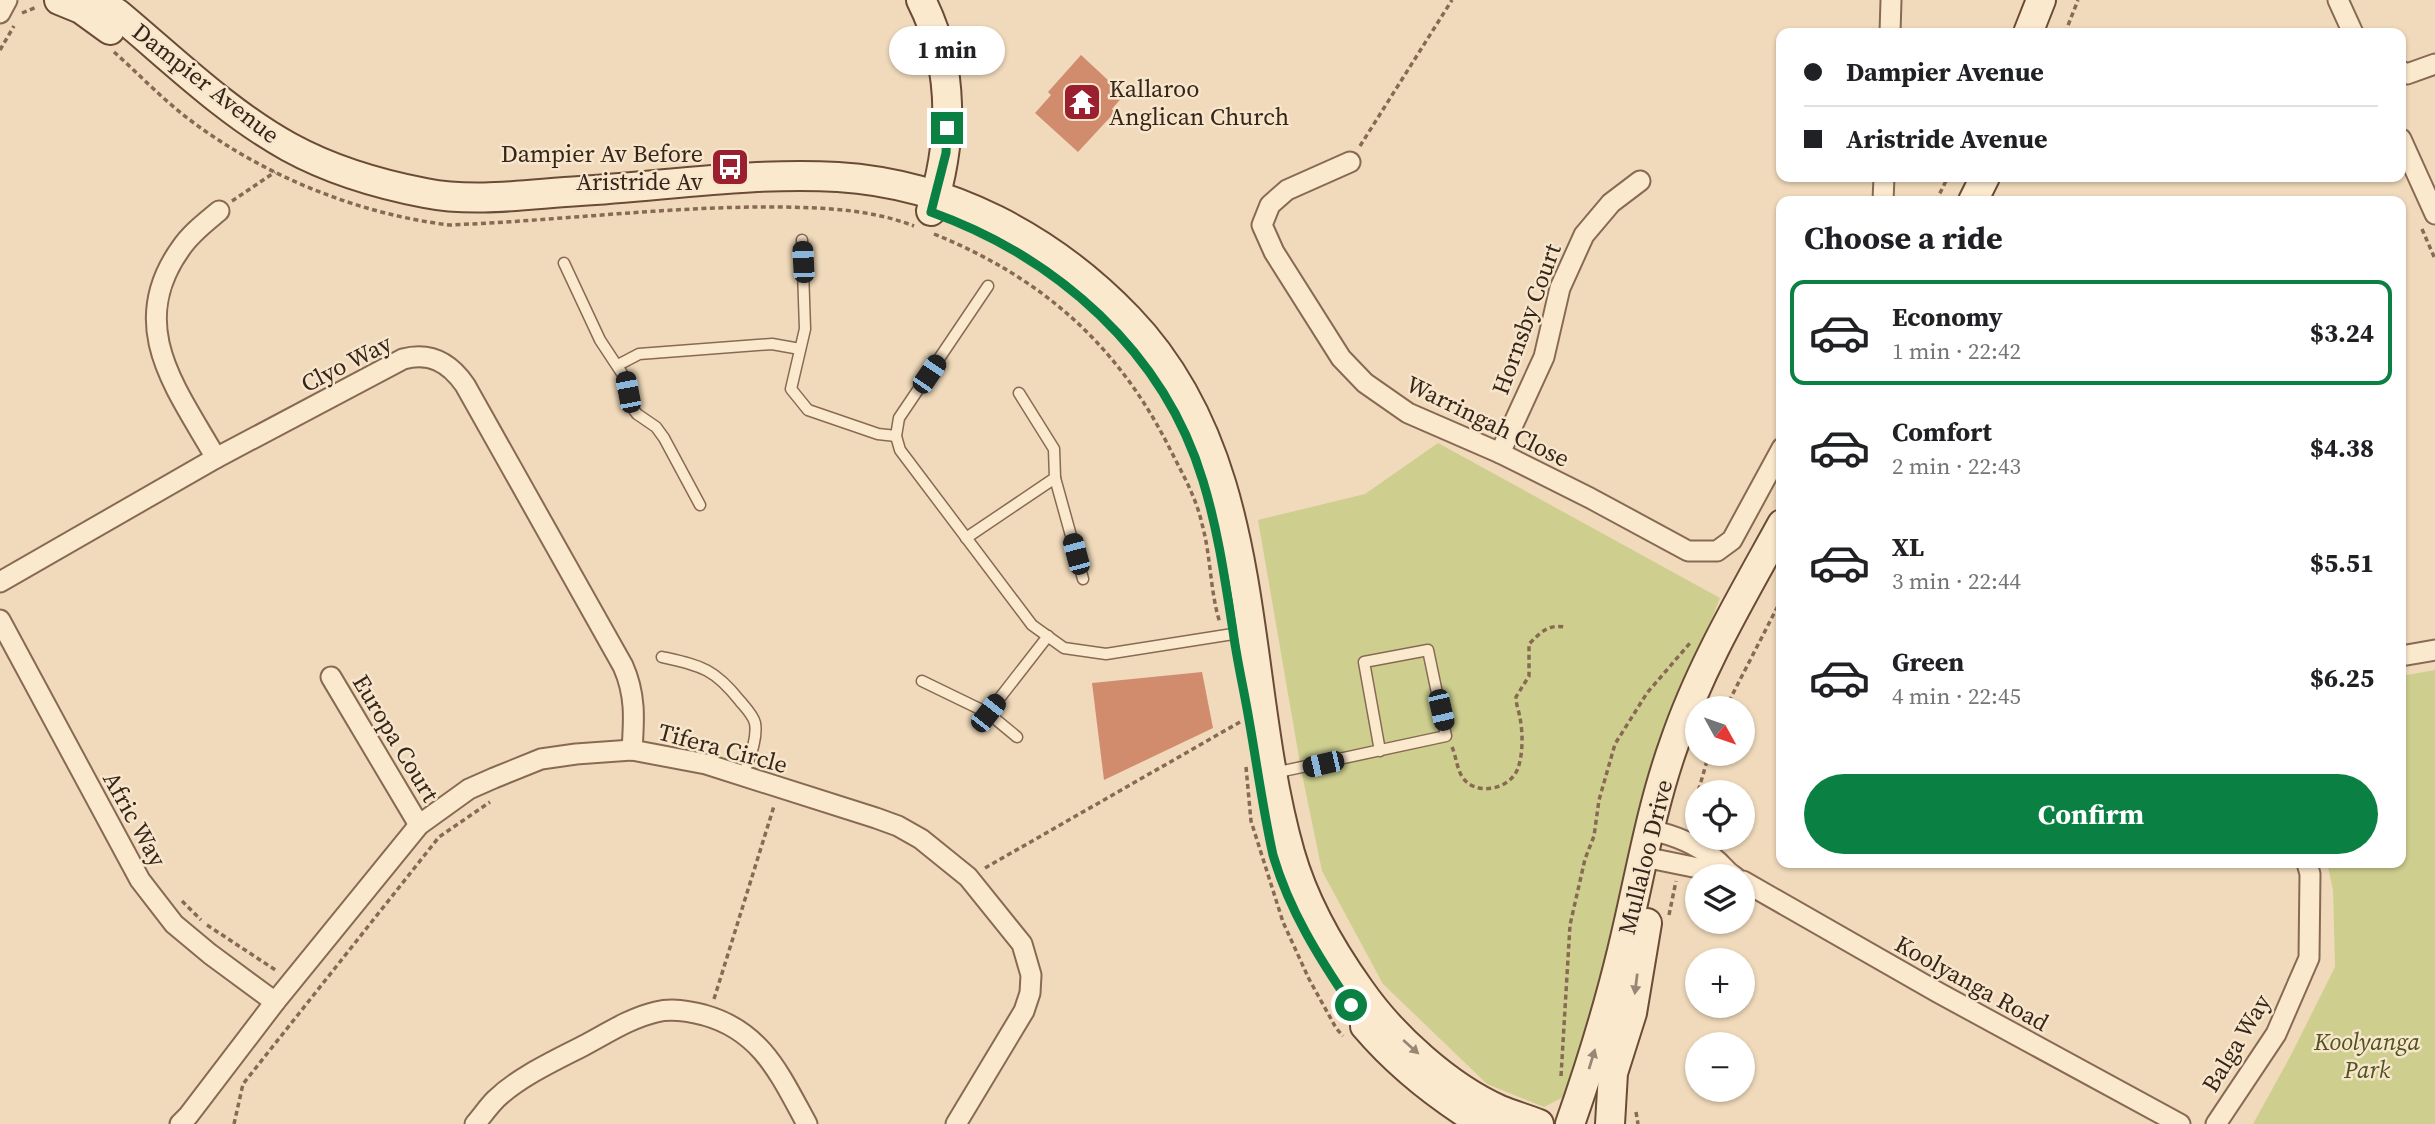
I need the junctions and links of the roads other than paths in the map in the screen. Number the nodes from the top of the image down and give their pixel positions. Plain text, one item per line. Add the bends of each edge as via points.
1 (7, 0) edge
2 (59, 0) edge
3 (97, 0) edge
4 (921, 0) edge
5 (1891, 0) edge
6 (2041, 0) edge
7 (2059, 0) edge
8 (2337, 0) edge
9 (0, 13) edge
10 (1890, 28) edge
11 (2030, 28) edge
12 (2048, 28) edge
13 (2351, 28) edge
14 (2435, 64) edge
15 (2406, 74) edge
16 (2406, 150) edge
17 (1350, 162) road end
18 (1640, 181) dead end
19 (933, 204) junction
20 (219, 211) road end
21 (2435, 214) edge
22 (802, 240) dead end
23 (564, 263) dead end
24 (988, 286) dead end
25 (800, 349) junction
26 (618, 366) junction
27 (1019, 393) dead end
28 (896, 436) junction
29 (1500, 453) junction
30 (216, 458) junction
31 (1776, 459) edge
32 (1055, 478) junction
33 (700, 505) dead end
34 (1776, 535) edge
35 (966, 538) junction
36 (1776, 571) edge
37 (1083, 579) dead end
38 (0, 582) edge
39 (0, 620) edge
40 (1233, 634) junction
41 (1048, 636) junction
42 (2435, 650) edge
43 (2406, 655) edge
44 (662, 657) dead end
45 (331, 677) dead end
46 (922, 681) dead end
47 (1713, 696) edge
48 (988, 713) junction
49 (1017, 737) dead end
50 (632, 750) junction
51 (1380, 751) junction
52 (1685, 763) edge
53 (1273, 774) junction
54 (743, 776) junction
55 (419, 825) junction
56 (1655, 845) junction
57 (1697, 864) edge
58 (1722, 864) edge
59 (2308, 868) edge
60 (1755, 888) edge
61 (275, 1002) junction
62 (189, 1121) edge
63 (475, 1124) edge
64 (807, 1124) edge
65 (956, 1124) edge
66 (1483, 1124) edge
67 (1539, 1124) edge
68 (1570, 1124) edge
69 (1610, 1124) edge
70 (2180, 1124) edge
71 (2216, 1124) edge

1 - 9 street
2 - 19 main road, Dampier Avenue via 97,19 228,127 281,161 353,192 401,205 451,215 739,196 816,195
3 - 19 main road, Dampier Avenue via 248,121 285,144 397,187 433,195 507,197 729,180 838,177 906,188
4 - 19 main road via 946,74 946,153
5 - 10 street
6 - 11 main road
7 - 12 main road
8 - 13 street
14 - 15 street
16 - 21 street
17 - 29 street, Warringah Close via 1287,190 1270,205 1262,225 1274,252 1341,358 1364,383 1408,414
18 - 29 street, Hornsby Court via 1611,203 1584,235 1560,288 1544,357
19 - 40 main road, Dampier Avenue via 1073,289 1130,344 1168,401 1203,479 1222,554
19 - 53 main road, Dampier Avenue via 960,202 1073,266 1149,342 1190,404 1208,444 1236,537
20 - 30 street via 190,236 173,261 158,296 155,331 165,368
22 - 25 lane via 805,329
23 - 26 lane via 600,340
24 - 28 lane via 899,418
25 - 26 lane via 772,344 639,354
25 - 28 lane via 791,389 808,410
26 - 33 lane via 631,406 664,438
27 - 32 lane via 1054,449
28 - 35 lane via 900,450
29 - 31 street, Warringah Close via 1689,551 1717,551 1732,540
30 - 38 street, Clyo Way
30 - 50 street, Clyo Way via 403,359 417,356 443,361 465,385 623,666 634,707
32 - 35 lane
32 - 37 lane
34 - 56 main road, Mullaloo Drive via 1674,743
35 - 41 lane via 1032,625
36 - 47 main road
39 - 61 street, Afric Way via 140,880 191,939
40 - 41 lane via 1106,654 1064,648
40 - 66 main road, Dampier Avenue via 1273,855 1296,914 1322,962 1393,1059
41 - 48 lane
42 - 43 street
44 - 54 lane via 714,673 751,714 755,735
45 - 55 street, Europa Court
46 - 48 lane
48 - 49 lane
50 - 54 street, Tifera Circle
50 - 55 street, Tifera Circle via 541,759 469,789
51 - 51 lane via 1446,736 1428,650 1364,662
51 - 53 lane
52 - 56 main road, Mullaloo Drive
53 -> 67 main road, Dampier Avenue via 1289,850 1306,898 1378,1016 1463,1088 1498,1109
54 - 65 street, Tifera Circle via 898,826 968,877 1023,944 1031,984 1024,1011
55 - 61 street, Tifera Circle
56 - 57 street
56 - 58 street via 1705,852
68 -> 56 main road, Mullaloo Drive
56 -> 69 main road, Mullaloo Drive via 1632,1013 1613,1073
59 - 71 street, Balga Way via 2309,958 2276,1034
60 - 70 street, Koolyanga Road
61 - 62 street, Tifera Circle
63 - 64 street via 510,1088 559,1059 632,1020 673,1009 708,1016 739,1030 760,1048

